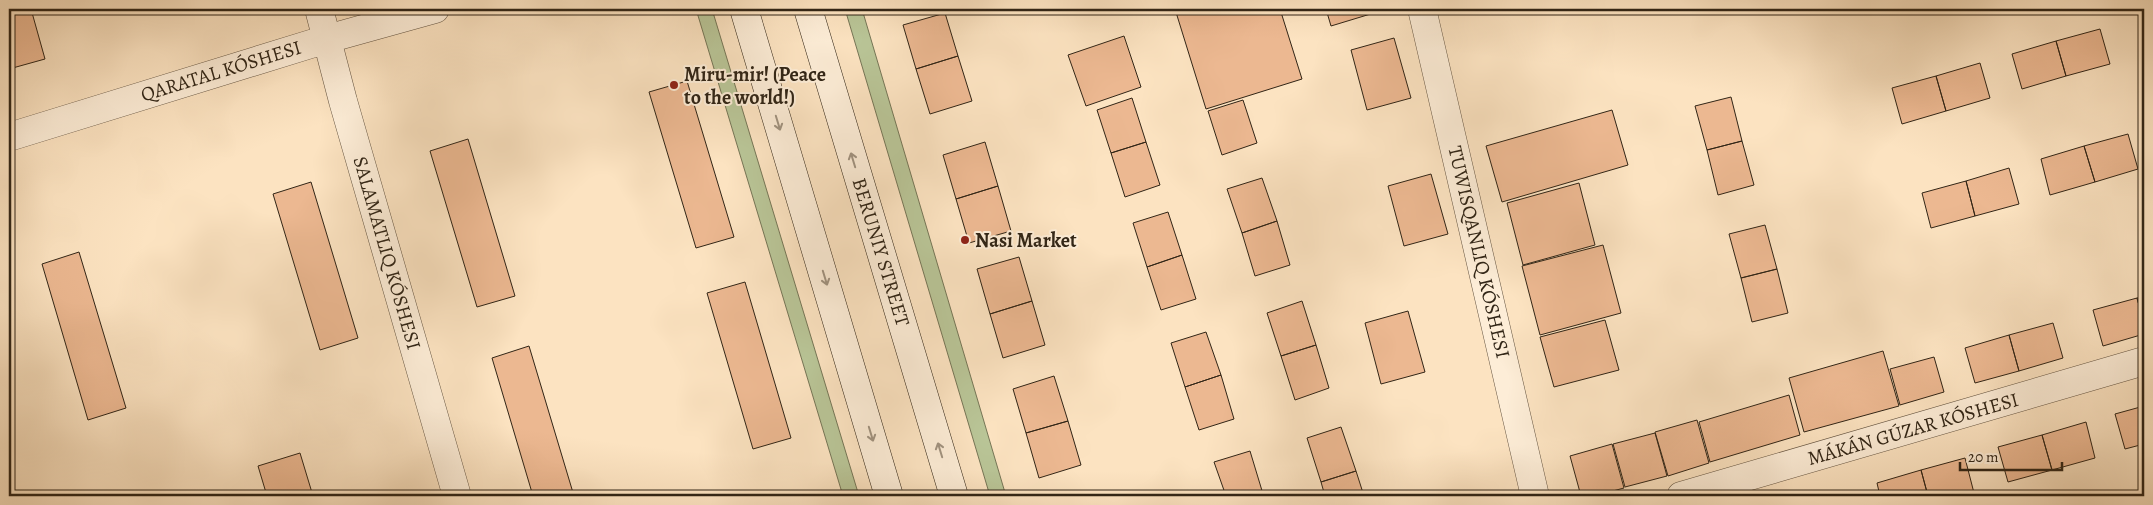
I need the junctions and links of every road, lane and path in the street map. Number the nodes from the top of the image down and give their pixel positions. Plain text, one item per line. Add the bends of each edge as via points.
1 (319, 9) edge
2 (435, 9) edge
3 (744, 9) edge
4 (808, 9) edge
5 (1422, 9) edge
6 (327, 39) junction
7 (9, 137) edge
8 (2144, 361) edge
9 (457, 496) edge
10 (889, 496) edge
11 (954, 496) edge
12 (1535, 496) edge
13 (1681, 496) edge

1 - 6 street
2 - 6 street, QARATAL KÓSHESI
3 -> 10 street
11 -> 4 street, BERUNIY STREET
5 - 12 street
6 - 7 street, QARATAL KÓSHESI
6 - 9 street
8 - 13 street, MÁKÁN GÚZAR KÓSHESI

